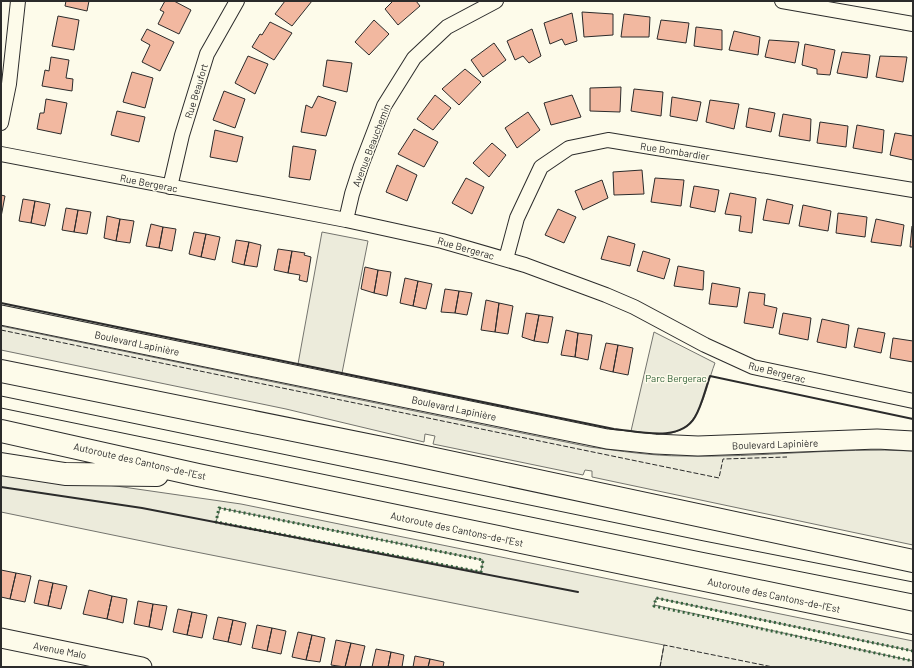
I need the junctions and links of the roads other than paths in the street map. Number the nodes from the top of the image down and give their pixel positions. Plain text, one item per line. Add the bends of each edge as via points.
1 (18, 1) edge
2 (238, 1) edge
3 (496, 1) edge
4 (782, 1) edge
5 (913, 24) edge
6 (1, 123) edge
7 (1, 154) edge
8 (170, 187) junction
9 (913, 190) edge
10 (346, 220) junction
11 (506, 259) junction
12 (1, 315) edge
13 (1, 371) edge
14 (913, 401) edge
15 (1, 431) edge
16 (913, 441) edge
17 (1, 464) edge
18 (198, 475) junction
19 (913, 561) edge
20 (913, 623) edge
21 (1, 638) edge
22 (136, 666) edge

1 - 6 street via 9,84
2 - 8 street, Rue Beaufort via 207,54 182,135
3 - 10 street, Avenue Beauchemin via 447,27 414,58 384,106 361,166
4 - 5 street
7 - 8 street, Rue Bergerac
8 - 10 street, Rue Bergerac
9 - 11 street, Rue Bombardier via 608,140 569,148 541,167 517,218
10 - 11 street, Rue Bergerac via 442,240
11 - 14 street, Rue Bergerac via 620,301 753,367
12 - 16 main road, Boulevard Lapinière via 607,439 698,446 865,440
13 - 19 highway via 402,452
15 - 18 highway, Autoroute des Cantons-de-l'Est
17 - 18 highway via 65,474
18 - 20 highway, Autoroute des Cantons-de-l'Est
21 - 22 main road, Avenue Malo

